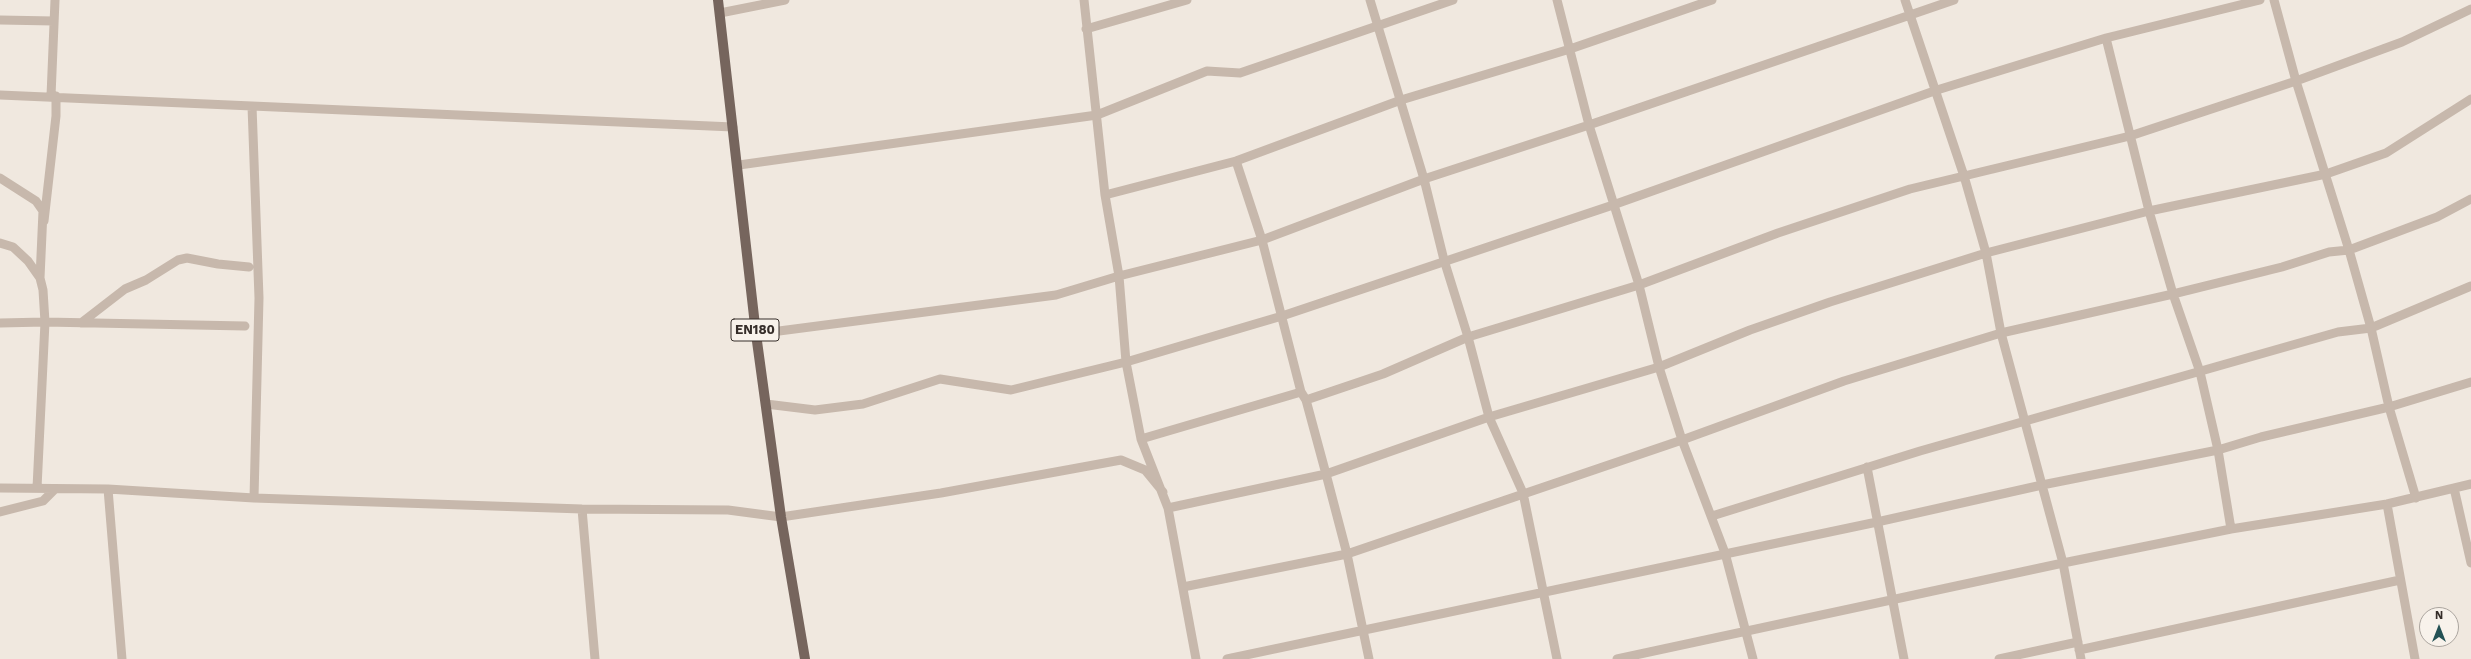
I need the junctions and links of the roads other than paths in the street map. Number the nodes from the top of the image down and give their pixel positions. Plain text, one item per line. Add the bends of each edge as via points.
1 (55, 0) edge
2 (718, 0) edge
3 (785, 0) edge
4 (1084, 0) edge
5 (1187, 0) edge
6 (1370, 0) edge
7 (1453, 0) edge
8 (1557, 0) edge
9 (1712, 0) edge
10 (1905, 0) edge
11 (1954, 0) edge
12 (2260, 0) edge
13 (2274, 0) edge
14 (2471, 9) edge
15 (720, 13) junction
16 (1910, 14) junction
17 (0, 20) edge
18 (54, 21) junction
19 (1377, 25) junction
20 (1086, 29) junction
21 (2106, 38) junction
22 (1570, 49) junction
23 (2296, 81) junction
24 (1937, 90) junction
25 (0, 95) edge
26 (53, 96) junction
27 (2471, 99) edge
28 (1401, 100) junction
29 (252, 106) junction
30 (1097, 115) junction
31 (1589, 125) junction
32 (733, 127) junction
33 (2130, 136) junction
34 (1236, 161) junction
35 (739, 165) junction
36 (2326, 174) junction
37 (1964, 176) junction
38 (0, 178) edge
39 (1424, 179) junction
40 (1105, 195) junction
41 (2471, 199) edge
42 (1613, 205) junction
43 (2149, 212) junction
44 (44, 221) junction
45 (1262, 240) junction
46 (0, 242) edge
47 (2349, 250) junction
48 (1986, 253) junction
49 (1444, 260) junction
50 (249, 266) dead end
51 (1119, 276) junction
52 (40, 278) junction
53 (1640, 285) junction
54 (2471, 286) edge
55 (2173, 294) junction
56 (1282, 316) junction
57 (45, 322) junction
58 (0, 323) edge
59 (81, 323) junction
60 (245, 326) dead end
61 (2371, 328) junction
62 (2001, 333) junction
63 (756, 334) junction
64 (1468, 337) junction
65 (1126, 362) junction
66 (1659, 367) junction
67 (2200, 372) junction
68 (2471, 382) edge
69 (1304, 396) junction
70 (766, 404) junction
71 (2389, 407) junction
72 (1489, 417) junction
73 (2026, 422) junction
74 (1142, 439) junction
75 (1682, 440) junction
76 (2218, 450) junction
77 (1867, 468) junction
78 (1326, 474) junction
79 (2471, 484) edge
80 (2042, 485) junction
81 (0, 488) edge
82 (37, 488) junction
83 (55, 488) junction
84 (2454, 488) junction
85 (108, 489) junction
86 (1163, 492) junction
87 (1523, 493) junction
88 (254, 498) junction
89 (2416, 498) junction
90 (2387, 504) junction
91 (1168, 508) junction
92 (582, 509) junction
93 (0, 512) edge
94 (1712, 516) junction
95 (781, 517) junction
96 (1876, 522) junction
97 (2231, 529) junction
98 (1725, 553) junction
99 (1347, 554) junction
100 (2064, 563) junction
101 (2471, 563) edge
102 (2400, 580) junction
103 (1183, 587) junction
104 (1542, 593) junction
105 (1894, 600) junction
106 (1363, 630) junction
107 (1747, 630) junction
108 (2079, 650) edge
109 (122, 659) edge
110 (595, 659) edge
111 (805, 659) edge
112 (1196, 659) edge
113 (1227, 659) edge
114 (1369, 659) edge
115 (1557, 659) edge
116 (1617, 659) edge
117 (1753, 659) edge
118 (1904, 659) edge
119 (1999, 659) edge
120 (2415, 659) edge

1 - 18 street
2 - 15 main road, EN180
3 - 15 street
4 - 20 street
5 - 20 street
6 - 19 street
7 - 19 street
8 - 22 street
9 - 22 street
10 - 16 street
11 - 16 street
12 - 21 street
13 - 23 street
14 - 23 street via 2402,42
15 - 32 main road, EN180
16 - 24 street
16 - 31 street
17 - 18 street
18 - 26 street
19 - 28 street
19 - 30 street via 1240,73 1207,71
20 - 30 street
21 - 24 street
21 - 33 street
22 - 28 street
22 - 31 street
23 - 33 street
23 - 36 street
24 - 37 street
24 - 42 street
25 - 26 street
26 - 29 street
26 - 44 street via 56,116
27 - 36 street via 2386,153
28 - 34 street
28 - 39 street
29 - 32 street
29 - 88 street via 259,298
30 - 35 street
30 - 40 street
31 - 39 street
31 - 42 street
32 - 35 main road, EN180
33 - 37 street
33 - 43 street
34 - 40 street
34 - 45 street
35 - 63 main road, EN180
36 - 43 street
36 - 47 street
37 - 48 street
37 - 53 street via 1910,189 1778,233
38 - 44 street via 36,202 43,211
39 - 45 street
39 - 49 street
40 - 51 street
41 - 47 street via 2437,216
42 - 49 street
42 - 53 street
43 - 48 street
43 - 55 street
44 - 52 street
45 - 51 street
45 - 56 street
46 - 52 street via 13,247 28,261
47 - 55 street via 2329,252 2282,267
47 - 61 street
48 - 62 street
48 - 66 street via 1830,302 1750,330
49 - 56 street
49 - 64 street
50 - 59 street via 187,258 178,260 126,289
51 - 63 street via 1056,295
51 - 65 street
52 - 57 street
53 - 64 street
53 - 66 street
54 - 61 street
55 - 62 street
55 - 67 street
56 - 65 street
56 - 69 street
57 - 58 street
57 - 59 street
57 - 82 street
59 - 60 street
61 - 67 street via 2338,332
61 - 71 street
62 - 73 street
62 - 75 street via 1844,381
63 - 70 main road, EN180
64 - 69 street via 1383,374
64 - 72 street
65 - 70 street via 1011,390 940,378 863,404 815,410
65 - 74 street
66 - 72 street
66 - 75 street
67 - 73 street
67 - 76 street
68 - 71 street
69 - 74 street
69 - 78 street
70 - 95 main road, EN180
71 - 76 street via 2261,437
71 - 89 street
72 - 78 street
72 - 87 street
73 - 77 street
73 - 80 street
74 - 86 street
75 - 87 street
75 - 94 street
76 - 80 street
76 - 97 street
77 - 94 street
77 - 96 street
78 - 91 street
78 - 99 street
79 - 84 street
80 - 96 street
80 - 100 street
81 - 82 street
82 - 83 street
83 - 85 street
83 - 93 street via 43,501
84 - 89 street
84 - 101 street
85 - 88 street
85 - 109 street
86 - 91 street
86 - 95 street via 1145,470 1121,460 941,493
87 - 99 street
87 - 104 street
88 - 92 street
89 - 90 street
90 - 97 street
90 - 102 street
91 - 103 street
92 - 95 street via 728,510
92 - 110 street
94 - 98 street
95 - 111 main road, EN180
96 - 98 street
96 - 105 street
97 - 100 street
98 - 104 street
98 - 107 street
99 - 103 street
99 - 106 street
100 - 105 street
100 - 108 street
102 - 108 street
102 - 120 street
103 - 112 street
104 - 106 street
104 - 115 street
105 - 107 street
105 - 118 street
106 - 113 street
106 - 114 street
107 - 116 street
107 - 117 street
108 - 119 street

